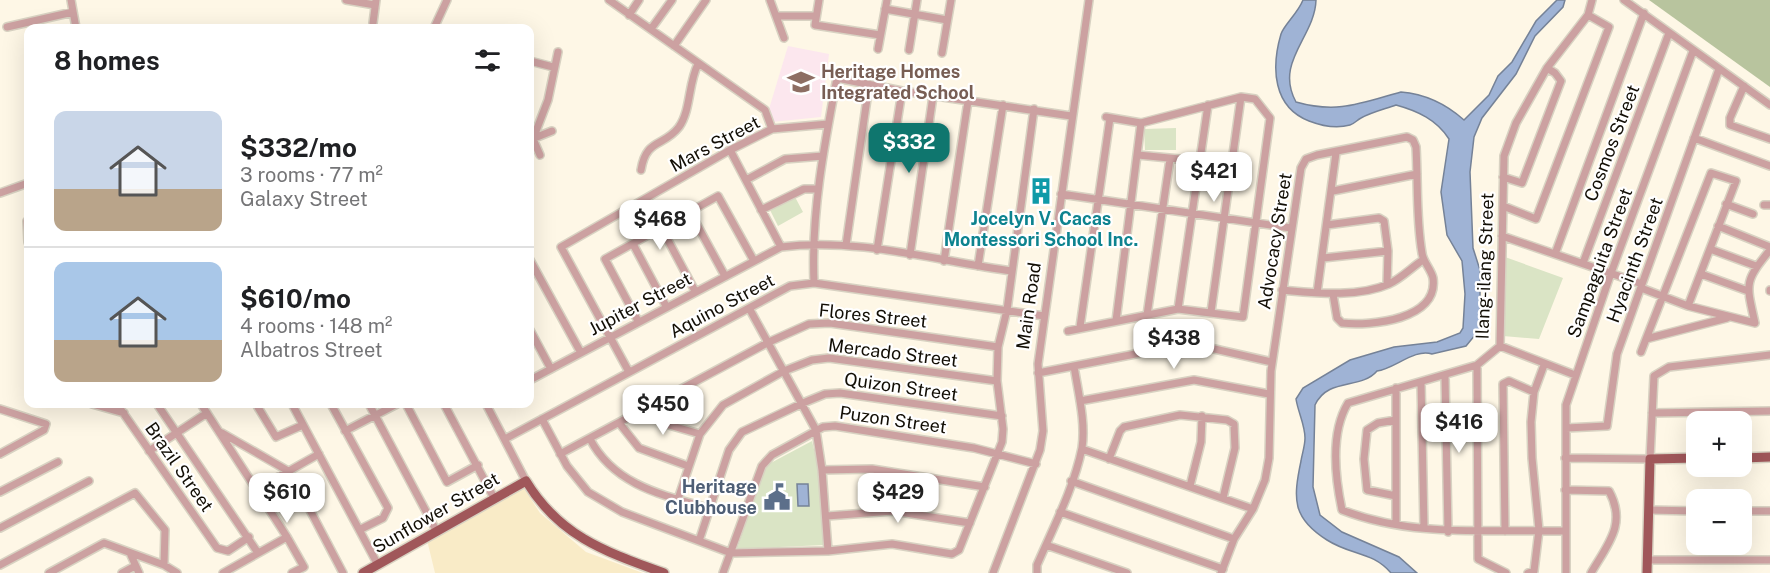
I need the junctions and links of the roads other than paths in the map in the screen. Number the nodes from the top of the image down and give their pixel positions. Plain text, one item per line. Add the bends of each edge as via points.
1 (71, 0) edge
2 (346, 0) edge
3 (447, 0) edge
4 (609, 0) edge
5 (639, 0) edge
6 (672, 0) edge
7 (706, 0) edge
8 (770, 0) edge
9 (819, 0) edge
10 (887, 0) edge
11 (917, 0) edge
12 (951, 0) edge
13 (1089, 0) edge
14 (1592, 0) edge
15 (1624, 0) edge
16 (376, 2) edge
17 (885, 9) junction
18 (73, 12) junction
19 (1644, 13) junction
20 (914, 14) junction
21 (629, 15) junction
22 (776, 15) junction
23 (1588, 15) junction
24 (816, 16) junction
25 (947, 20) junction
26 (373, 23) dead end
27 (75, 24) edge
28 (436, 24) edge
29 (7, 27) dead end
30 (651, 29) junction
31 (1670, 33) junction
32 (880, 35) junction
33 (784, 38) dead end
34 (674, 46) junction
35 (878, 49) dead end
36 (909, 50) dead end
37 (1693, 51) junction
38 (558, 52) dead end
39 (942, 53) dead end
40 (534, 62) edge
41 (698, 64) junction
42 (553, 67) junction
43 (1546, 68) junction
44 (1719, 69) junction
45 (869, 85) junction
46 (1744, 86) junction
47 (902, 92) junction
48 (933, 96) junction
49 (1241, 97) junction
50 (968, 101) junction
51 (1003, 105) junction
52 (1208, 105) junction
53 (1770, 105) edge
54 (1034, 109) junction
55 (1071, 116) junction
56 (1141, 123) junction
57 (828, 124) junction
58 (772, 129) junction
59 (552, 130) dead end
60 (534, 133) edge
61 (1695, 138) junction
62 (534, 139) edge
63 (1770, 139) edge
64 (534, 145) edge
65 (730, 150) junction
66 (1336, 153) junction
67 (540, 155) dead end
68 (1138, 155) junction
69 (823, 156) junction
70 (1170, 159) junction
71 (1200, 161) junction
72 (1770, 166) edge
73 (641, 170) dead end
74 (1418, 174) junction
75 (1503, 177) junction
76 (746, 180) junction
77 (24, 184) edge
78 (819, 189) junction
79 (1333, 191) junction
80 (0, 193) edge
81 (1061, 194) junction
82 (646, 199) junction
83 (1098, 200) junction
84 (1130, 204) junction
85 (1726, 204) junction
86 (1503, 206) junction
87 (1162, 209) junction
88 (761, 210) junction
89 (690, 212) junction
90 (1193, 214) junction
91 (1753, 214) dead end
92 (1225, 218) junction
93 (1258, 223) junction
94 (1327, 225) junction
95 (1718, 226) junction
96 (662, 227) junction
97 (1291, 228) junction
98 (1502, 236) junction
99 (812, 243) junction
100 (633, 244) junction
101 (846, 245) junction
102 (782, 246) junction
103 (1770, 248) edge
104 (1710, 249) junction
105 (877, 250) junction
106 (1388, 251) junction
107 (1555, 254) junction
108 (910, 255) junction
109 (1323, 258) junction
110 (1423, 260) junction
111 (754, 261) junction
112 (944, 261) junction
113 (1583, 263) junction
114 (978, 266) junction
115 (1756, 266) junction
116 (534, 267) edge
117 (1012, 271) junction
118 (1611, 273) junction
119 (1701, 274) junction
120 (725, 276) junction
121 (814, 283) junction
122 (1387, 284) junction
123 (1641, 286) junction
124 (1282, 290) junction
125 (695, 291) junction
126 (1748, 291) junction
127 (1317, 293) junction
128 (1333, 294) junction
129 (1664, 297) junction
130 (666, 306) junction
131 (1688, 306) junction
132 (749, 308) junction
133 (1178, 309) junction
134 (1006, 310) junction
135 (1211, 312) junction
136 (1147, 315) junction
137 (1044, 316) junction
138 (1727, 318) junction
139 (638, 321) junction
140 (1116, 321) junction
141 (1080, 327) junction
142 (1068, 331) dead end
143 (534, 337) edge
144 (611, 337) junction
145 (1646, 339) junction
146 (769, 342) junction
147 (998, 346) junction
148 (1500, 346) junction
149 (1641, 352) dead end
150 (581, 353) junction
151 (1770, 355) edge
152 (1272, 362) junction
153 (1477, 365) junction
154 (1544, 365) junction
155 (1074, 366) junction
156 (551, 369) junction
157 (784, 371) junction
158 (629, 372) junction
159 (1038, 373) junction
160 (1575, 375) junction
161 (1444, 376) junction
162 (534, 378) edge
163 (997, 381) junction
164 (1421, 382) junction
165 (1396, 388) junction
166 (1534, 392) junction
167 (1269, 394) junction
168 (1080, 401) junction
169 (802, 403) junction
170 (106, 408) edge
171 (120, 408) edge
172 (160, 408) edge
173 (204, 408) edge
174 (258, 408) edge
175 (294, 408) edge
176 (333, 408) edge
177 (371, 408) edge
178 (390, 408) edge
179 (407, 408) edge
180 (446, 408) edge
181 (488, 408) edge
182 (650, 408) junction
183 (0, 409) edge
184 (1770, 411) edge
185 (9, 412) junction
186 (124, 413) junction
187 (207, 413) junction
188 (1652, 413) junction
189 (375, 416) junction
190 (1002, 416) junction
191 (1202, 416) junction
192 (0, 417) edge
193 (542, 418) junction
194 (1396, 420) junction
195 (620, 424) junction
196 (303, 425) junction
197 (1566, 428) junction
198 (816, 430) junction
199 (345, 431) junction
200 (222, 433) junction
201 (177, 434) junction
202 (700, 434) junction
203 (505, 439) junction
204 (590, 439) junction
205 (1082, 449) junction
206 (149, 451) junction
207 (999, 453) junction
208 (0, 454) edge
209 (319, 454) junction
210 (560, 454) junction
211 (1770, 457) edge
212 (1565, 458) junction
213 (1686, 458) edge
214 (1752, 458) edge
215 (1109, 459) junction
216 (1650, 459) junction
217 (58, 462) dead end
218 (1036, 464) junction
219 (478, 465) junction
220 (687, 466) junction
221 (822, 470) junction
222 (290, 472) junction
223 (89, 481) dead end
224 (526, 481) junction
225 (1071, 481) junction
226 (1190, 486) junction
227 (985, 487) junction
228 (257, 489) junction
229 (1565, 490) junction
230 (0, 492) edge
231 (1396, 496) junction
232 (494, 498) junction
233 (1223, 498) junction
234 (678, 499) junction
235 (708, 508) junction
236 (1253, 509) junction
237 (1649, 510) junction
238 (1686, 511) edge
239 (1752, 511) edge
240 (1770, 511) edge
241 (1060, 512) junction
242 (826, 516) junction
243 (1396, 523) junction
244 (970, 524) junction
245 (0, 528) edge
246 (1424, 528) junction
247 (361, 530) junction
248 (1539, 530) junction
249 (1505, 531) junction
250 (1566, 531) junction
251 (437, 532) junction
252 (1448, 532) junction
253 (1480, 532) junction
254 (249, 537) junction
255 (287, 537) junction
256 (1234, 539) junction
257 (699, 540) junction
258 (1046, 545) junction
259 (828, 551) junction
260 (130, 553) junction
261 (258, 553) junction
262 (730, 553) junction
263 (1647, 560) junction
264 (1770, 560) edge
265 (0, 565) edge
266 (164, 565) junction
267 (378, 565) junction
268 (137, 569) edge
269 (1222, 571) edge
270 (49, 573) edge
271 (122, 573) edge
272 (177, 573) edge
273 (223, 573) edge
274 (292, 573) edge
275 (343, 573) edge
276 (363, 573) edge
277 (664, 573) edge
278 (723, 573) edge
279 (993, 573) edge
280 (1037, 573) edge
281 (1127, 573) edge
282 (1506, 573) edge
283 (1528, 573) edge
284 (1566, 573) edge
285 (1591, 573) edge
286 (1647, 573) edge

1 - 18 street
2 - 16 street
3 - 28 street
4 - 21 street
5 - 21 street
6 - 30 street
7 - 34 street
8 - 22 street
9 - 24 street
10 - 17 street
11 - 20 street
12 - 25 street
13 - 55 street, Main Road
14 - 23 street, Ilang-ilang Street
15 - 19 street
16 - 26 street
17 - 20 street
17 - 32 street
18 - 27 street
18 - 29 street
19 - 31 street
19 - 107 street
20 - 25 street
20 - 36 street
21 - 30 street
22 - 24 street
22 - 33 street
23 - 43 street, Ilang-ilang Street
23 - 86 street via 1609,27 1536,219
24 - 32 street via 815,26
25 - 39 street
30 - 34 street
31 - 37 street
31 - 113 street, Cosmos Street
32 - 35 street
34 - 41 street
37 - 44 street
37 - 118 street, Sampaguita Street
38 - 42 street
40 - 42 street
41 - 58 street via 765,110
41 - 73 street via 690,79 680,126 668,138 656,142 644,156
42 - 60 street via 548,100
43 - 75 street, Ilang-ilang Street via 1516,123 1504,156
43 - 75 street via 1561,81 1522,183
44 - 46 street
44 - 61 street, Hyacinth Street
45 - 47 street
45 - 57 street via 837,78
45 - 101 street
46 - 53 street
46 - 63 street via 1730,125
47 - 48 street
47 - 105 street
48 - 50 street
48 - 108 street
49 - 52 street
49 - 92 street
49 - 93 street via 1256,99 1270,118
50 - 51 street
50 - 112 street
51 - 54 street
51 - 114 street
52 - 56 street
52 - 71 street
54 - 55 street
54 - 117 street
55 - 81 street, Main Road
56 - 68 street
56 - 83 street via 1108,117
57 - 58 street, Mars Street
57 - 69 street
58 - 65 street, Mars Street
59 - 62 street
61 - 72 street
61 - 123 street, Hyacinth Street
64 - 67 street
65 - 76 street
65 - 82 street, Mars Street
66 - 74 street, Advocacy Street via 1407,137 1416,147
66 - 79 street
66 - 97 street, Advocacy Street via 1306,159
68 - 70 street
68 - 84 street
69 - 76 street via 785,159
69 - 78 street
70 - 71 street
70 - 87 street
71 - 90 street
74 - 79 street
74 - 110 street, Advocacy Street
75 - 86 street, Ilang-ilang Street
76 - 88 street
77 - 80 street
78 - 88 street via 804,189
78 - 99 street
79 - 94 street
81 - 83 street
81 - 137 street, Main Road
82 - 96 street
82 - 144 street, Mars Street via 561,247
83 - 84 street
83 - 141 street
84 - 87 street
84 - 140 street
85 - 91 street
85 - 95 street
85 - 129 street via 1736,181 1712,173
86 - 98 street, Ilang-ilang Street
87 - 90 street
87 - 136 street
88 - 102 street
89 - 96 street
89 - 111 street via 717,195
89 - 120 street
90 - 92 street
90 - 133 street
92 - 93 street
92 - 135 street
93 - 97 street
93 - 135 street via 1244,317
94 - 106 street via 1379,218 1387,226
94 - 109 street
95 - 103 street
95 - 104 street
96 - 100 street
96 - 125 street
97 - 124 street, Advocacy Street
98 - 107 street
98 - 148 street, Ilang-ilang Street
99 - 101 street, Jupiter Street
99 - 102 street, Jupiter Street
99 - 121 street
100 - 130 street
100 - 139 street via 605,259
101 - 105 street, Jupiter Street
102 - 111 street, Jupiter Street
103 - 115 street
104 - 115 street
104 - 119 street
105 - 108 street, Jupiter Street
106 - 109 street
106 - 122 street
107 - 113 street
108 - 112 street, Jupiter Street
109 - 127 street
110 - 122 street
110 - 128 street, Advocacy Street via 1433,279 1432,294 1428,304 1419,310 1388,319 1342,323 1337,318
111 - 120 street, Jupiter Street
112 - 114 street, Jupiter Street
113 - 118 street
114 - 117 street, Jupiter Street
115 - 126 street
116 - 150 street
117 - 134 street
118 - 123 street
118 - 160 street, Sampaguita Street
119 - 126 street
119 - 131 street
120 - 125 street, Jupiter Street
121 - 132 street, Aquino Street via 790,286
121 - 134 street, Aquino Street
122 - 128 street
123 - 129 street
123 - 197 street, Hyacinth Street via 1617,354 1607,426
124 - 127 street
124 - 152 street, Advocacy Street
125 - 130 street, Jupiter Street
126 - 138 street via 1755,323
127 - 128 street
129 - 131 street
129 - 145 street
130 - 139 street, Jupiter Street
131 - 138 street
132 - 146 street
132 - 158 street, Aquino Street
133 - 135 street
133 - 136 street
134 - 137 street, Aquino Street
134 - 147 street
136 - 140 street
137 - 159 street, Main Road
138 - 145 street
139 - 144 street, Jupiter Street
140 - 141 street
141 - 142 street
143 - 156 street
144 - 150 street, Jupiter Street
144 - 158 street
145 - 149 street
146 - 147 street, Flores Street via 809,324 830,323
146 - 157 street
146 - 182 street, Flores Street
147 - 163 street
148 - 153 street, Ilang-ilang Street
148 - 154 street
150 - 156 street, Jupiter Street
151 - 188 street via 1669,367 1654,376
152 - 155 street via 1197,345
152 - 167 street, Advocacy Street
153 - 161 street, Ilang-ilang Street
153 - 253 street
154 - 160 street
154 - 166 street
155 - 159 street
155 - 168 street
156 - 162 street, Jupiter Street
157 - 163 street, Mercado Street via 829,358
157 - 169 street
157 - 202 street, Mercado Street via 723,405
158 - 193 street, Aquino Street
159 - 218 street, Main Road via 1043,431
160 - 197 street, Sampaguita Street via 1566,405
161 - 164 street, Ilang-ilang Street
161 - 252 street
163 - 190 street
164 - 165 street, Ilang-ilang Street
164 - 246 street
165 - 194 street
165 - 243 street, Ilang-ilang Street via 1348,403 1339,418 1337,487 1342,510 1364,519
166 - 248 street via 1532,458
166 - 249 street via 1509,381 1503,384
167 - 168 street via 1194,380
167 - 236 street, Advocacy Street via 1269,458
168 - 205 street
169 - 190 street, Quizon Street via 840,393
169 - 198 street
169 - 235 street, Quizon Street via 742,432 729,450
170 - 186 street
171 - 186 street, Brazil Street
172 - 201 street
173 - 187 street
174 - 196 street via 276,437
175 - 196 street
176 - 199 street
177 - 189 street
178 - 189 street
179 - 219 street via 447,482
180 - 219 street
181 - 203 street
182 - 195 street, Flores Street
182 - 202 street via 662,423
183 - 185 street
184 - 188 street
185 - 192 street
185 - 208 street via 42,421 46,428
186 - 206 street, Brazil Street
187 - 200 street
187 - 201 street
188 - 216 street
189 - 199 street
189 - 251 street
190 - 207 street via 1004,429
191 - 215 street via 1180,415 1124,427
191 - 226 street via 1201,442
191 - 233 street via 1234,424 1235,448
193 - 203 street, Aquino Street
193 - 210 street
194 - 231 street
194 - 231 street via 1367,429 1364,459 1367,490
195 - 204 street, Flores Street
195 - 220 street via 639,448
196 - 209 street
197 - 212 street, Sampaguita Street
198 - 207 street, Puzon Street via 835,426 876,430
198 - 221 street
198 - 262 street, Puzon Street via 772,455 762,466
199 - 247 street via 388,508 382,518
200 - 222 street
200 - 228 street
201 - 206 street
201 - 254 street
202 - 220 street, Mercado Street
203 - 224 street
204 - 210 street, Flores Street
204 - 234 street via 603,461 618,475
205 - 215 street
205 - 225 street
206 - 254 street, Brazil Street via 218,548 228,551
207 - 218 street, Puzon Street
207 - 227 street
209 - 222 street
209 - 247 street
210 - 257 street via 588,492 604,502
211 - 214 main road
212 - 216 street
212 - 229 street, Sampaguita Street
213 - 216 main road
215 - 226 street
216 - 237 main road
217 - 230 street
218 - 279 street, Main Road
219 - 232 street
220 - 234 street, Mercado Street
221 - 227 street via 872,469
221 - 242 street
222 - 228 street
222 - 275 street
223 - 245 street
224 - 232 main road, Sunflower Street
224 - 277 main road via 542,504 576,536 611,554
225 - 241 street
225 - 256 street
226 - 233 street
227 - 244 street
228 - 255 street
229 - 250 street, Sampaguita Street
229 - 285 street via 1609,491 1613,499 1618,517
231 - 243 street
232 - 251 main road, Sunflower Street
233 - 236 street
234 - 235 street
235 - 257 street, Quizon Street
236 - 256 street, Advocacy Street
237 - 238 street
237 - 263 main road
239 - 240 street
241 - 258 street
241 - 269 street
242 - 244 street via 893,511
242 - 259 street
243 - 246 street, Ilang-ilang Street
244 - 259 street via 959,550 952,554 892,544
246 - 252 street, Ilang-ilang Street
247 - 267 street
248 - 249 street, Ilang-ilang Street
248 - 250 street, Ilang-ilang Street
248 - 283 street via 1534,571
249 - 253 street, Ilang-ilang Street
250 - 284 street, Sampaguita Street
251 - 267 main road, Sunflower Street
252 - 253 street, Ilang-ilang Street
253 - 282 street via 1478,559
254 - 261 street
255 - 261 street
255 - 274 street via 304,567
256 - 269 street, Advocacy Street
257 - 262 street
258 - 280 street
258 - 281 street
259 - 262 street
260 - 266 street
260 - 268 street
260 - 270 street via 104,543
261 - 273 street
262 - 278 street, Puzon Street
263 - 264 street
263 - 286 main road
265 - 266 street via 135,493 165,530
266 - 272 street
267 - 276 main road, Sunflower Street
268 - 271 street

